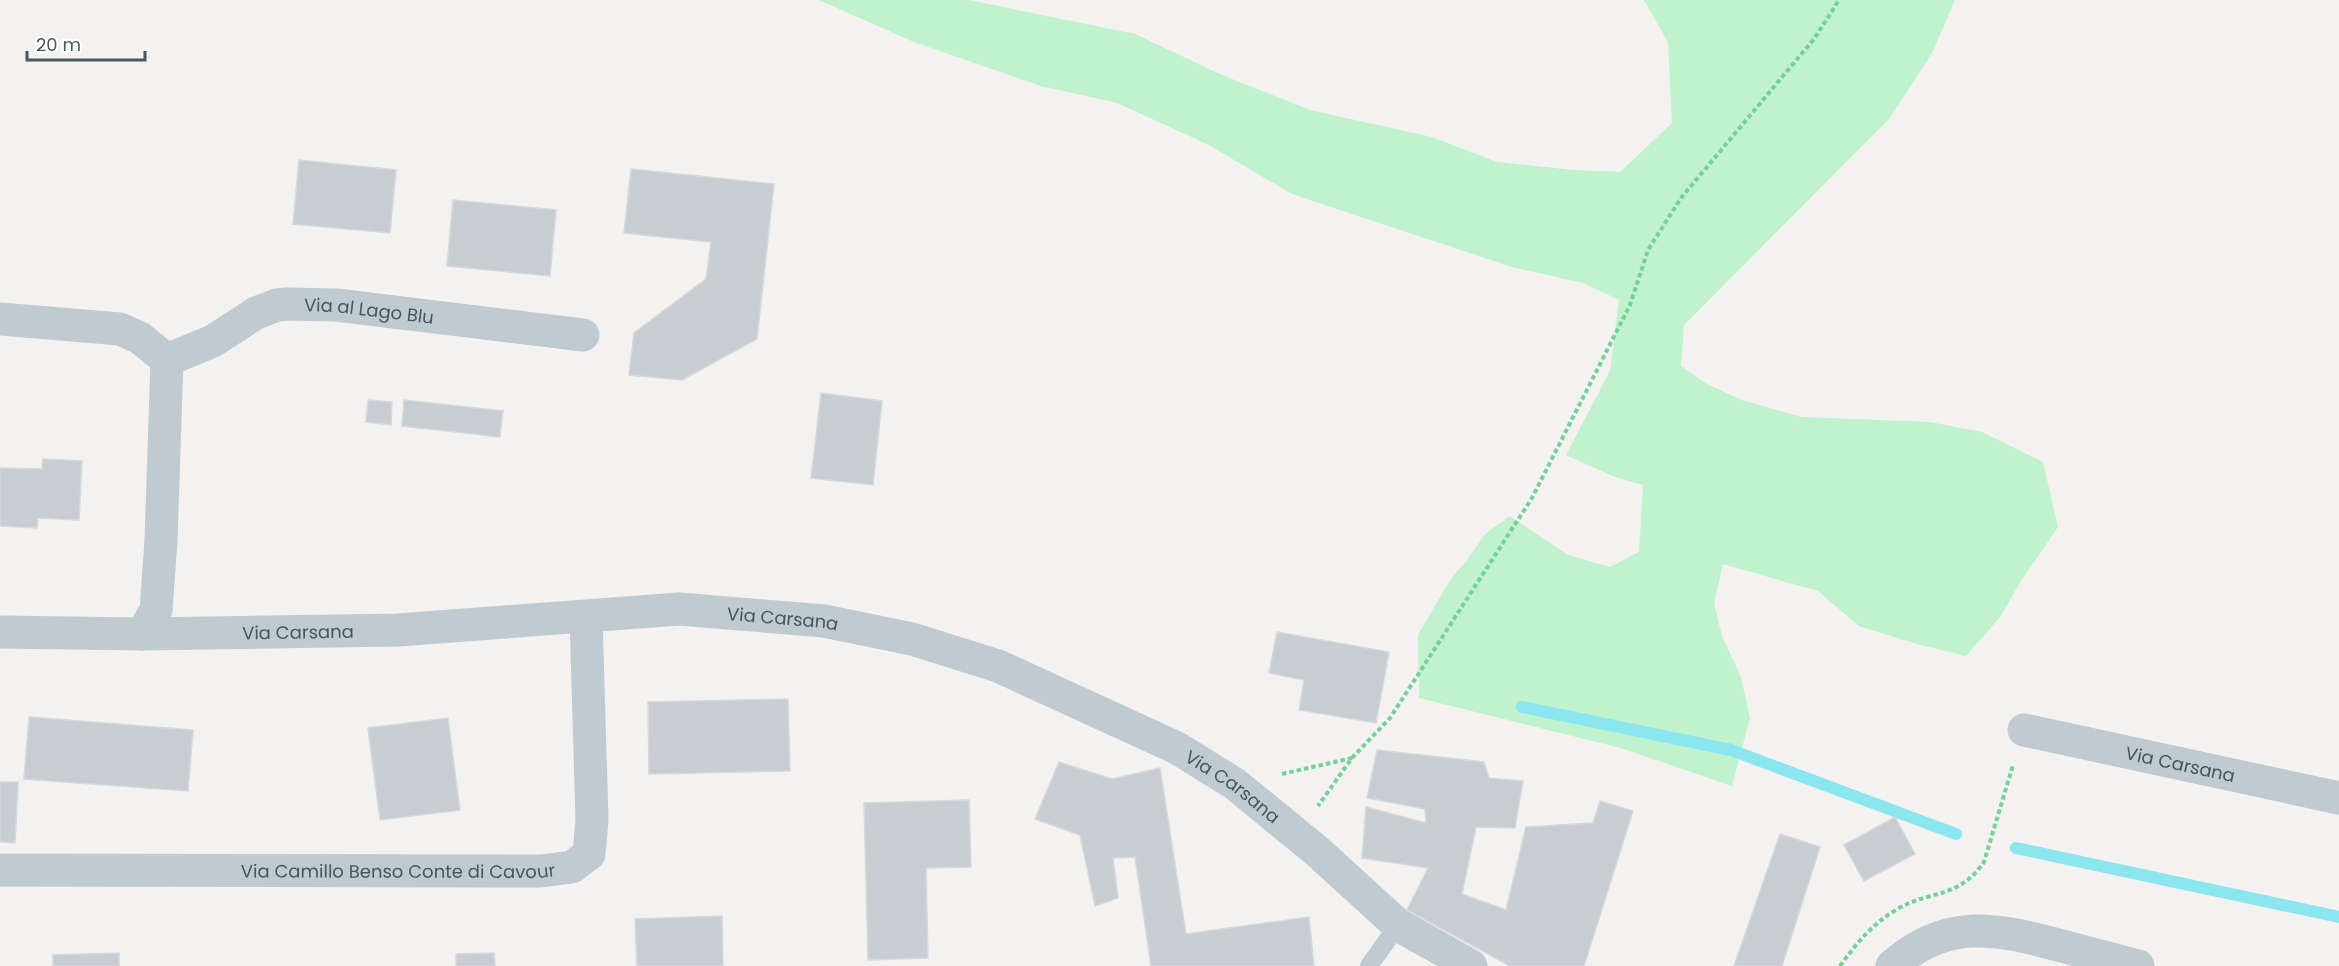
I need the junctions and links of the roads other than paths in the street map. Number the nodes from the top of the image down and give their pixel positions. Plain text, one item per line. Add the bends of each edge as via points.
1 (0, 319) edge
2 (583, 335) dead end
3 (167, 360) junction
4 (586, 616) junction
5 (0, 632) edge
6 (142, 634) junction
7 (2024, 730) road end
8 (2339, 798) edge
9 (0, 870) edge
10 (1398, 925) junction
11 (1369, 966) edge
12 (1471, 966) edge
13 (1892, 966) edge
14 (2138, 966) edge

1 - 3 street via 120,329 140,338
2 - 3 street, Via al Lago Blu via 336,306 288,304 256,313 213,340
3 - 6 street via 156,610
4 - 6 street, Via Carsana via 398,630
4 - 9 street, Via Camillo Benso Conte di Cavour via 592,820 589,854 572,867 540,872
4 - 10 street, Via Carsana via 679,609 824,621 912,639 998,666 1178,748 1235,784
5 - 6 street, Via Carsana
7 - 8 street, Via Carsana
10 - 11 lane
10 - 12 street, Via Carsana
13 - 14 street via 1922,945 1976,930 2023,936

